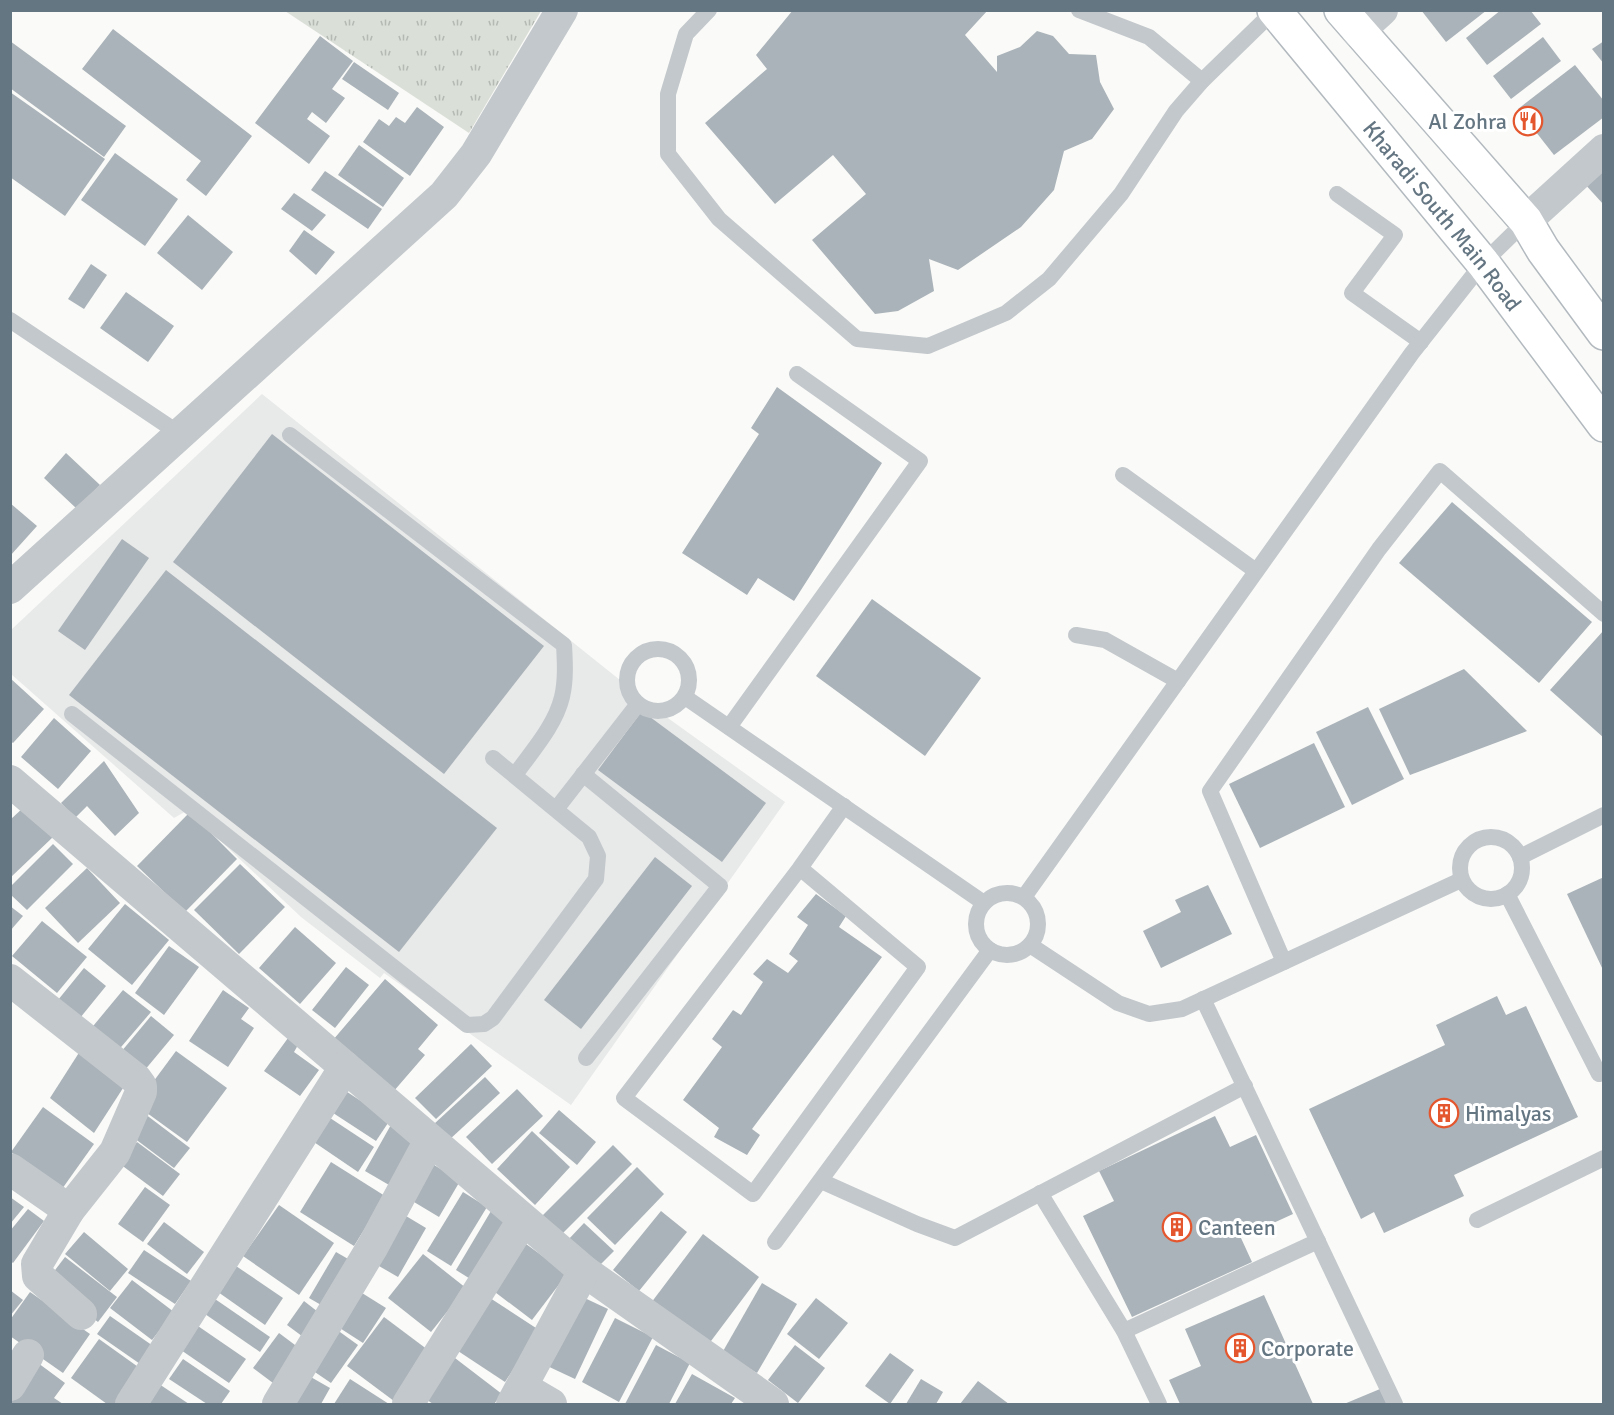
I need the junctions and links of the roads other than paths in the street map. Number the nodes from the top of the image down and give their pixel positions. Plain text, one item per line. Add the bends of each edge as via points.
1 (562, 10) edge
2 (709, 10) edge
3 (1079, 10) edge
4 (1274, 11) edge
5 (1361, 18) edge
6 (1202, 81) junction
7 (1604, 150) edge
8 (1337, 194) dead end
9 (1526, 221) junction
10 (1483, 262) junction
11 (10, 320) edge
12 (1604, 333) edge
13 (1421, 342) junction
14 (797, 374) dead end
15 (1604, 425) edge
16 (180, 434) junction
17 (290, 435) dead end
18 (1124, 475) dead end
19 (1256, 571) junction
20 (10, 588) edge
21 (1604, 614) edge
22 (1076, 635) dead end
23 (1178, 681) junction
24 (685, 697) junction
25 (638, 704) junction
26 (72, 714) dead end
27 (729, 727) junction
28 (493, 758) dead end
29 (583, 774) junction
30 (515, 775) junction
31 (12, 785) edge
32 (844, 806) junction
33 (556, 808) junction
34 (1604, 815) edge
35 (1520, 857) junction
36 (800, 868) junction
37 (1461, 879) junction
38 (1508, 894) junction
39 (1024, 897) junction
40 (984, 903) junction
41 (1030, 945) junction
42 (990, 950) junction
43 (1284, 962) junction
44 (10, 980) edge
45 (1203, 999) junction
46 (586, 1058) dead end
47 (345, 1067) junction
48 (1602, 1076) edge
49 (1245, 1086) junction
50 (430, 1140) junction
51 (1604, 1158) edge
52 (10, 1168) edge
53 (820, 1181) junction
54 (1040, 1193) junction
55 (69, 1210) junction
56 (523, 1220) junction
57 (1478, 1220) dead end
58 (1318, 1240) junction
59 (775, 1242) dead end
60 (584, 1271) junction
61 (81, 1314) dead end
62 (1124, 1331) junction
63 (28, 1355) dead end
64 (10, 1385) edge
65 (517, 1396) edge
66 (759, 1401) edge
67 (131, 1404) edge
68 (278, 1404) edge
69 (408, 1404) edge
70 (551, 1404) edge
71 (1159, 1404) edge
72 (1395, 1404) edge

1 - 16 street via 476,154 444,195
2 - 6 lane via 686,34 668,94 668,154 719,219 857,339 928,346 1006,313 1049,279 1078,245 1121,194 1176,111
3 - 6 lane via 1149,37
4 - 6 lane
4 - 10 main road, Kharadi South Main Road
5 - 9 main road
7 - 9 street
8 - 13 lane via 1395,235 1352,293
9 - 10 lane
9 - 12 main road
10 - 13 lane
10 - 15 main road, Kharadi South Main Road
11 - 16 lane
13 - 19 lane
14 - 27 lane via 920,461
16 - 20 street
17 - 30 lane via 564,645 562,697 553,721
18 - 19 lane
19 - 23 lane
21 - 43 lane via 1440,471 1379,549 1210,791
22 - 23 lane via 1105,640
23 - 39 lane
24 - 25 lane via 668,710 647,710
24 - 25 lane via 689,686 686,665 669,651 648,650 631,664 627,674 630,695
24 - 27 lane
25 - 29 lane
26 - 33 lane via 467,1024 484,1024 493,1018 596,879 598,856 589,837
27 - 32 lane
28 - 30 lane
29 - 33 lane
29 - 46 lane via 720,886
30 - 33 lane
31 - 47 street
32 - 36 lane
32 - 40 lane
34 - 35 lane
35 - 37 lane via 1505,840 1484,837 1474,841 1460,858
35 - 38 lane via 1521,878
36 - 36 lane via 624,1098 753,1194 918,967
37 - 38 lane via 1476,896 1497,899
37 - 43 lane
38 - 48 lane
39 - 40 lane via 1002,893
39 - 41 lane via 1037,914 1036,936
40 - 42 lane via 975,923 976,933
41 - 42 lane via 1011,955
41 - 45 lane via 1119,1003 1149,1014 1182,1009
42 - 53 lane
43 - 45 lane
44 - 55 street via 141,1086 115,1152
45 - 49 lane
47 - 50 street
47 - 67 street
49 - 54 lane
49 - 58 lane
50 - 56 street
50 - 68 street via 374,1246
51 - 57 lane
52 - 55 street
53 - 54 lane via 955,1238
53 - 59 lane
54 - 62 lane
55 - 61 street via 37,1264 38,1276
56 - 60 street
56 - 69 street
58 - 62 lane
58 - 72 lane
60 - 65 street
60 - 66 street
62 - 71 lane
63 - 64 street
65 - 70 street

